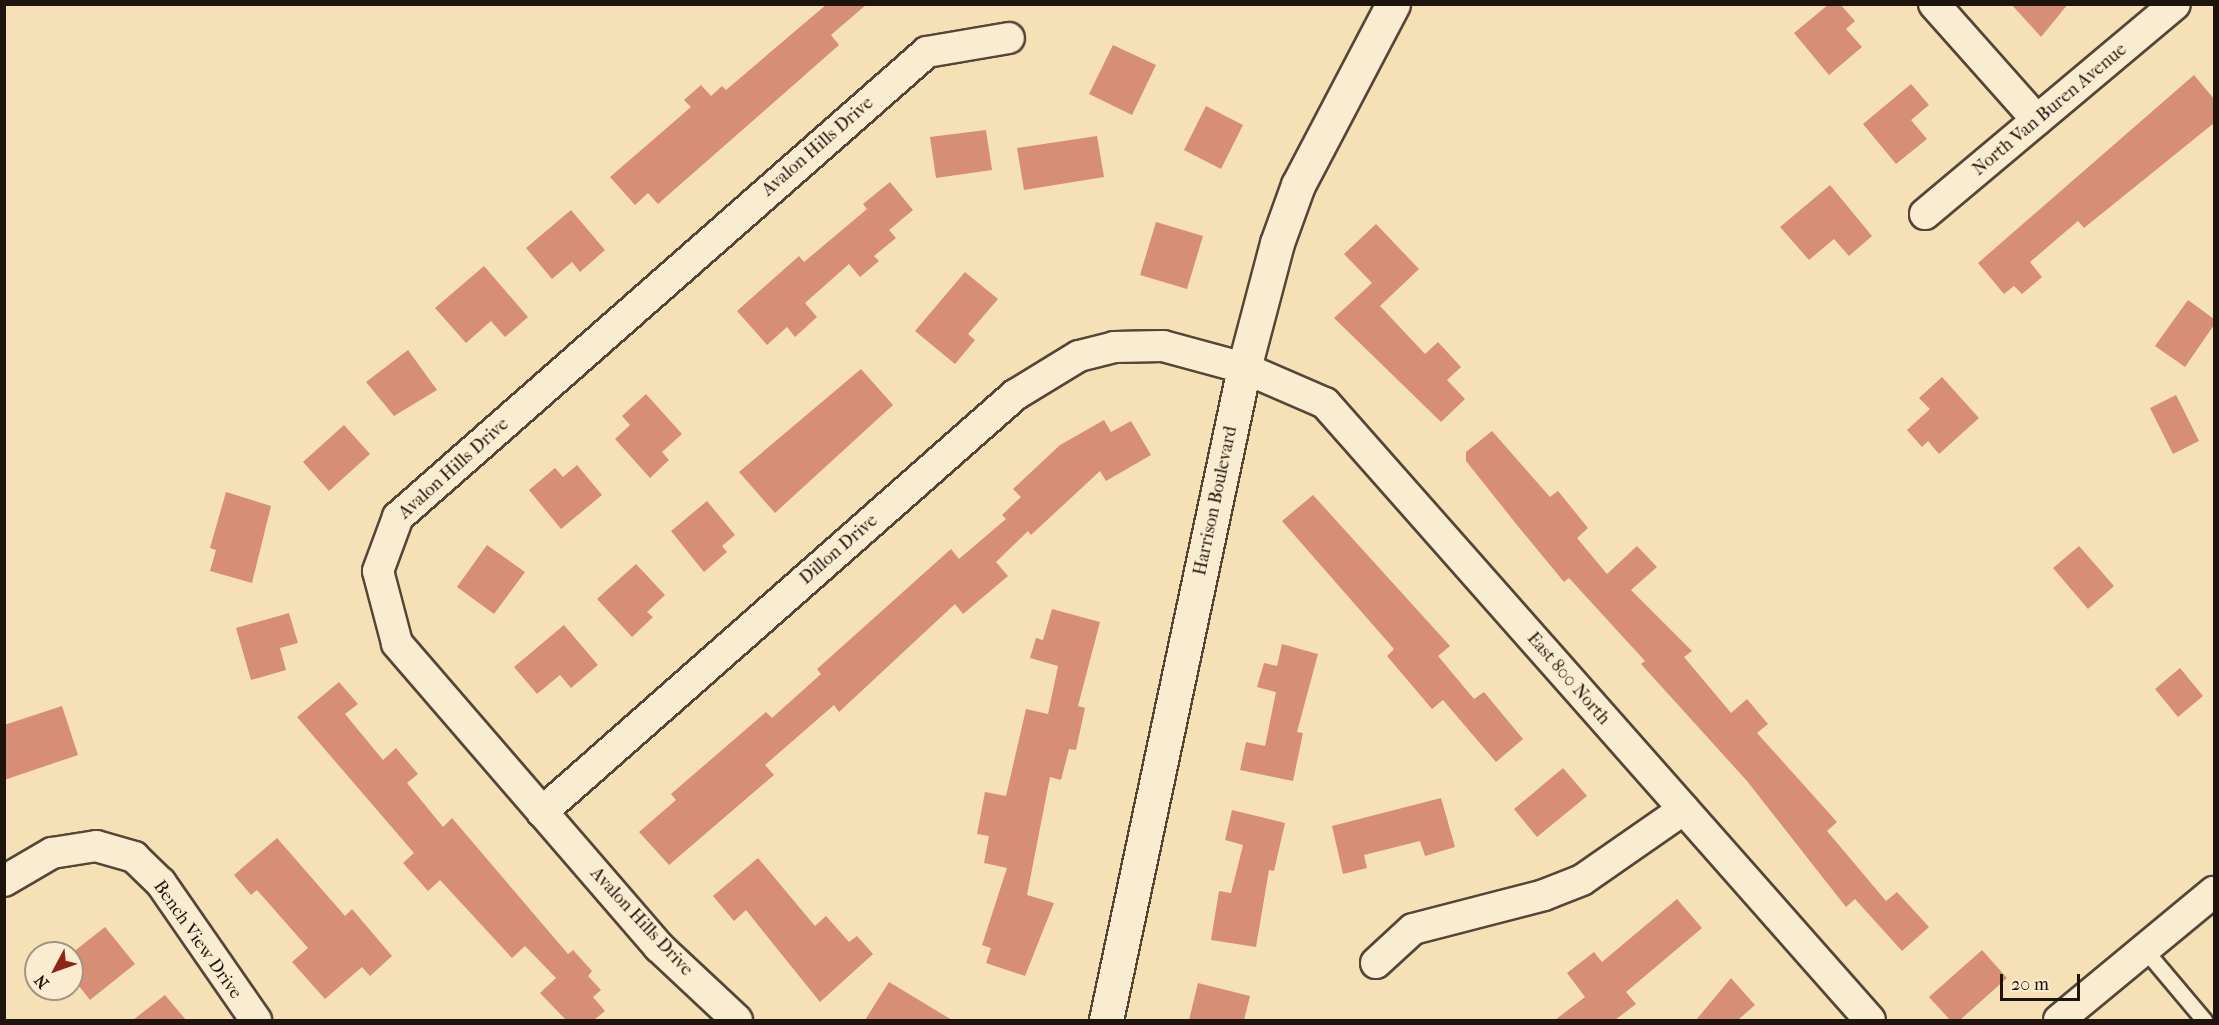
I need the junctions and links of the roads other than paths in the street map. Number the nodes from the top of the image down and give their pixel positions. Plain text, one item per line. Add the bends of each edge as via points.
1 (1393, 4) edge
2 (1934, 4) edge
3 (2175, 4) edge
4 (1009, 38) dead end
5 (2037, 120) junction
6 (1925, 214) dead end
7 (1244, 368) junction
8 (1684, 809) junction
9 (542, 812) junction
10 (4, 881) edge
11 (2214, 892) edge
12 (2145, 950) junction
13 (1376, 963) dead end
14 (256, 1020) edge
15 (737, 1020) edge
16 (1106, 1020) edge
17 (1870, 1020) edge
18 (2059, 1020) edge
19 (2204, 1020) edge

1 - 7 street, Harrison Boulevard via 1298,186
2 - 5 street
3 - 5 street, North Van Buren Avenue
4 - 9 street, Avalon Hills Drive via 927,52 398,517 378,571 397,643
5 - 6 street, North Van Buren Avenue
7 - 8 street, East 800 North via 1325,403
7 - 9 street, Dillon Drive via 1163,346 1114,347 1079,356 1015,395
7 - 16 street, Harrison Boulevard
8 - 13 street via 1582,880 1413,929
8 - 17 street, East 800 North
9 - 15 street, Avalon Hills Drive via 659,946
10 - 14 street, Bench View Drive via 52,853 96,846 134,857 161,883
11 - 12 street
12 - 18 street
12 - 19 lane

